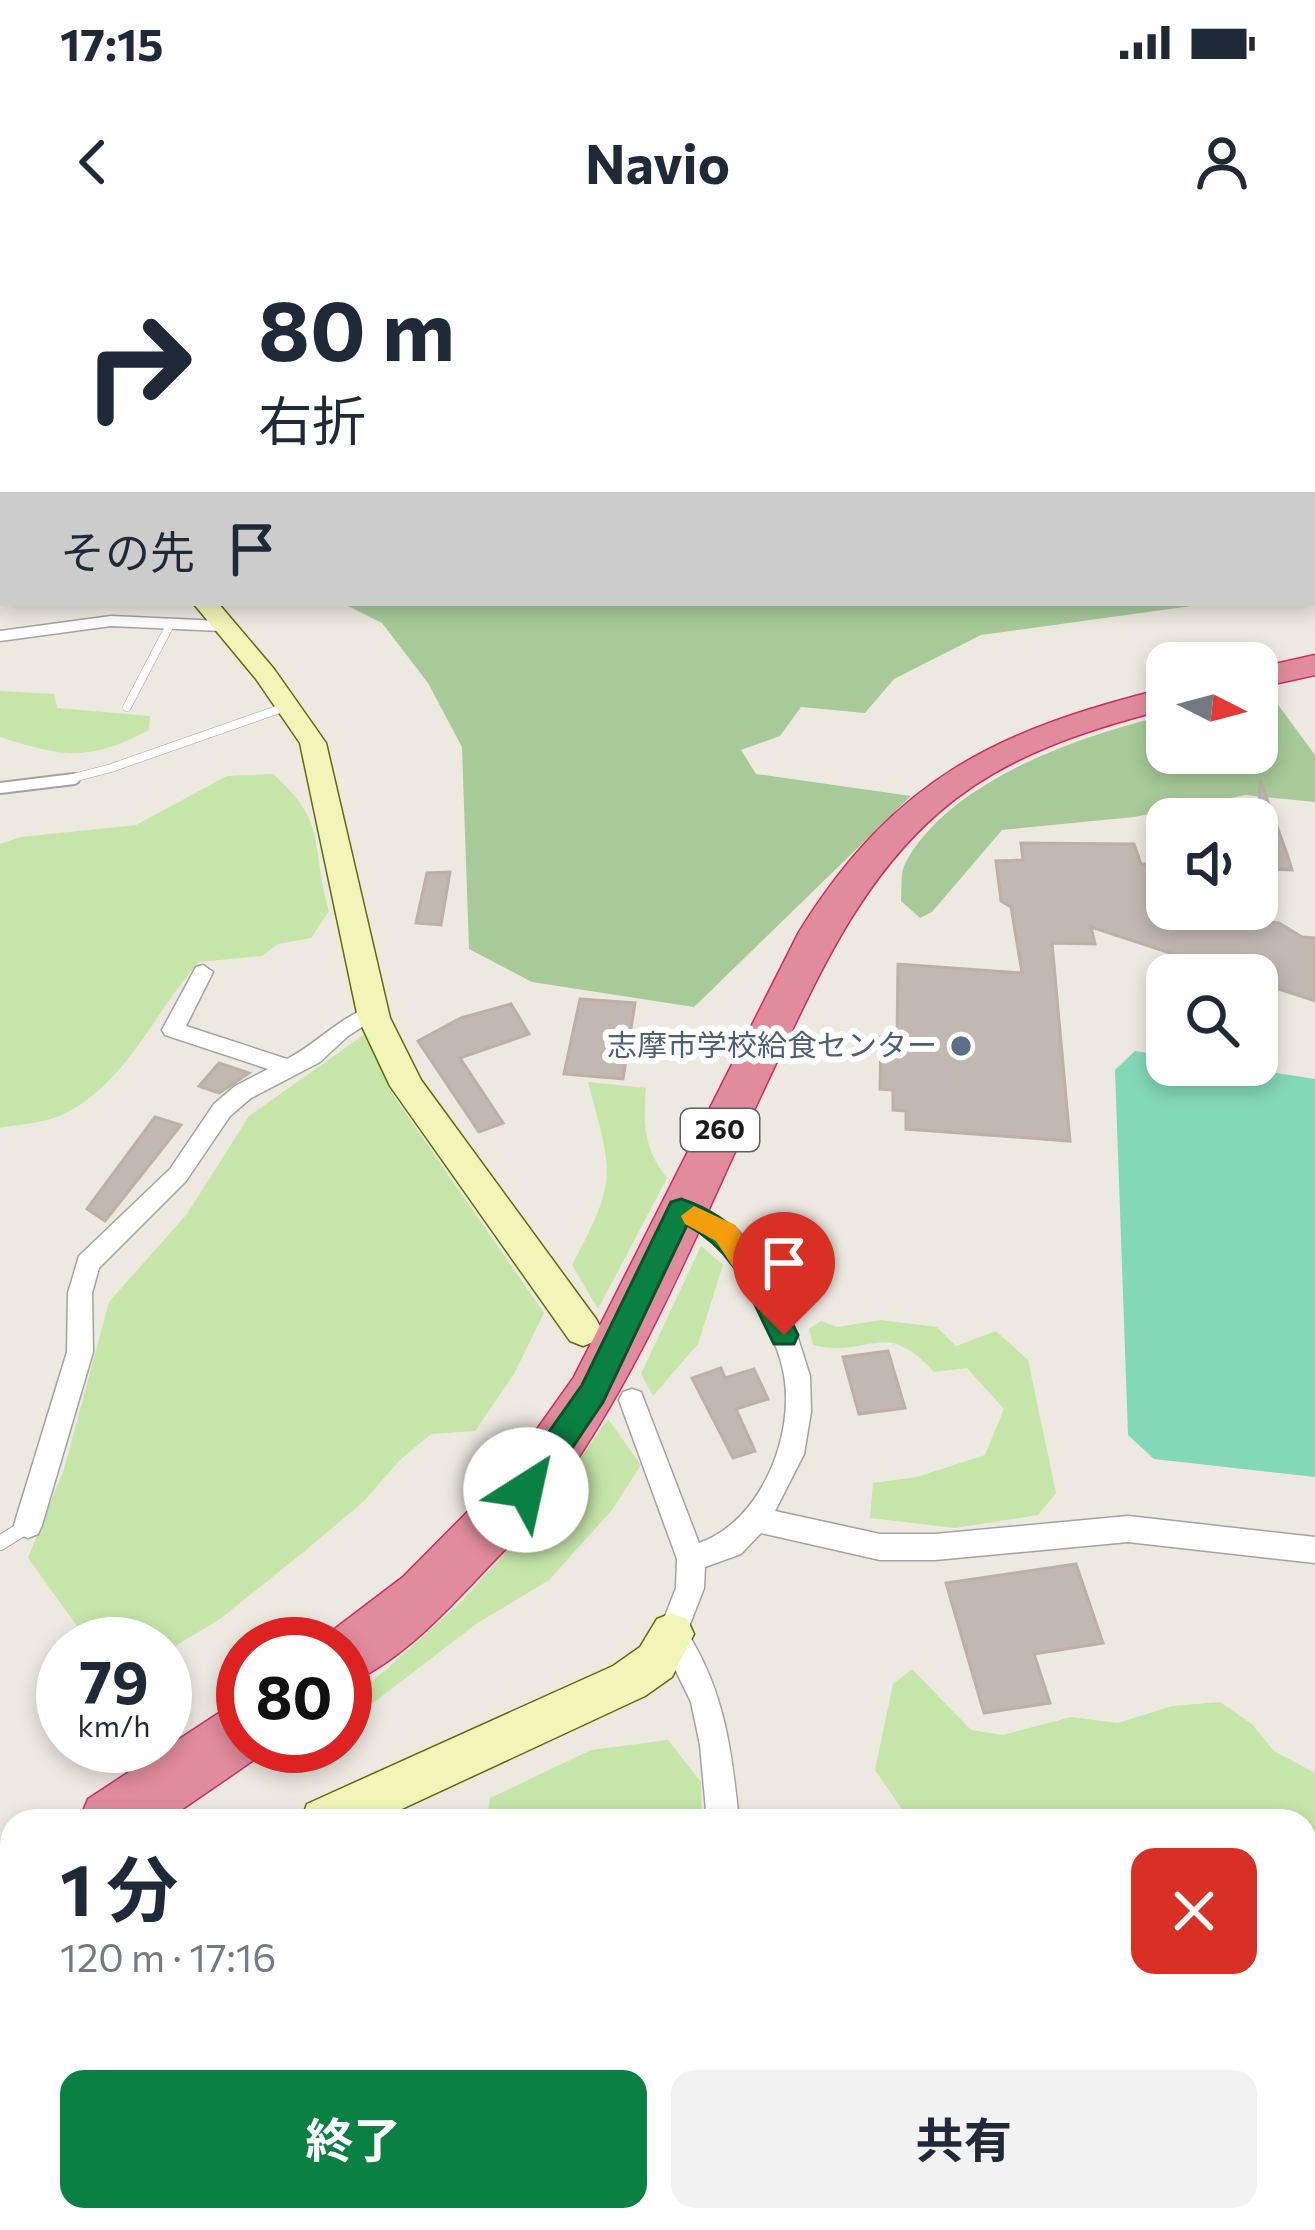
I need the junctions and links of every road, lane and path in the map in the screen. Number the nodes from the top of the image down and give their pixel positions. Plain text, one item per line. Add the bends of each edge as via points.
1 (213, 614) edge
2 (172, 623) junction
3 (0, 636) edge
4 (1315, 664) edge
5 (1278, 673) edge
6 (1146, 704) edge
7 (289, 706) junction
8 (127, 707) dead end
9 (0, 788) edge
10 (203, 972) dead end
11 (373, 1012) junction
12 (289, 1068) junction
13 (681, 1210) junction
14 (583, 1330) dead end
15 (632, 1400) dead end
16 (756, 1519) junction
17 (28, 1526) joint
18 (0, 1543) edge
19 (1315, 1550) edge
20 (691, 1559) junction
21 (672, 1634) junction
22 (372, 1636) edge
23 (216, 1750) edge
24 (128, 1809) edge
25 (350, 1809) edge
26 (721, 1809) edge

1 - 2 street
1 - 7 street
2 - 3 street via 111,621
2 - 8 lane
4 - 5 highway
6 - 13 highway, 260 via 1052,730 980,764 925,801 865,861 819,932
7 - 9 lane via 98,774
7 - 11 street via 324,779
10 - 12 street via 173,1030
11 - 12 street
11 - 14 street via 407,1086
12 - 17 street via 222,1110 178,1175 88,1263 80,1352
13 - 16 street via 739,1247 797,1376 791,1454
13 - 22 highway, 260 via 592,1394 526,1490 423,1596
15 - 20 street
16 - 19 street via 880,1547 1128,1528
16 - 20 street via 731,1545
17 - 18 lane
20 - 21 street via 690,1588
21 - 25 street via 656,1662 629,1682
21 - 26 street via 711,1707
23 - 24 highway

